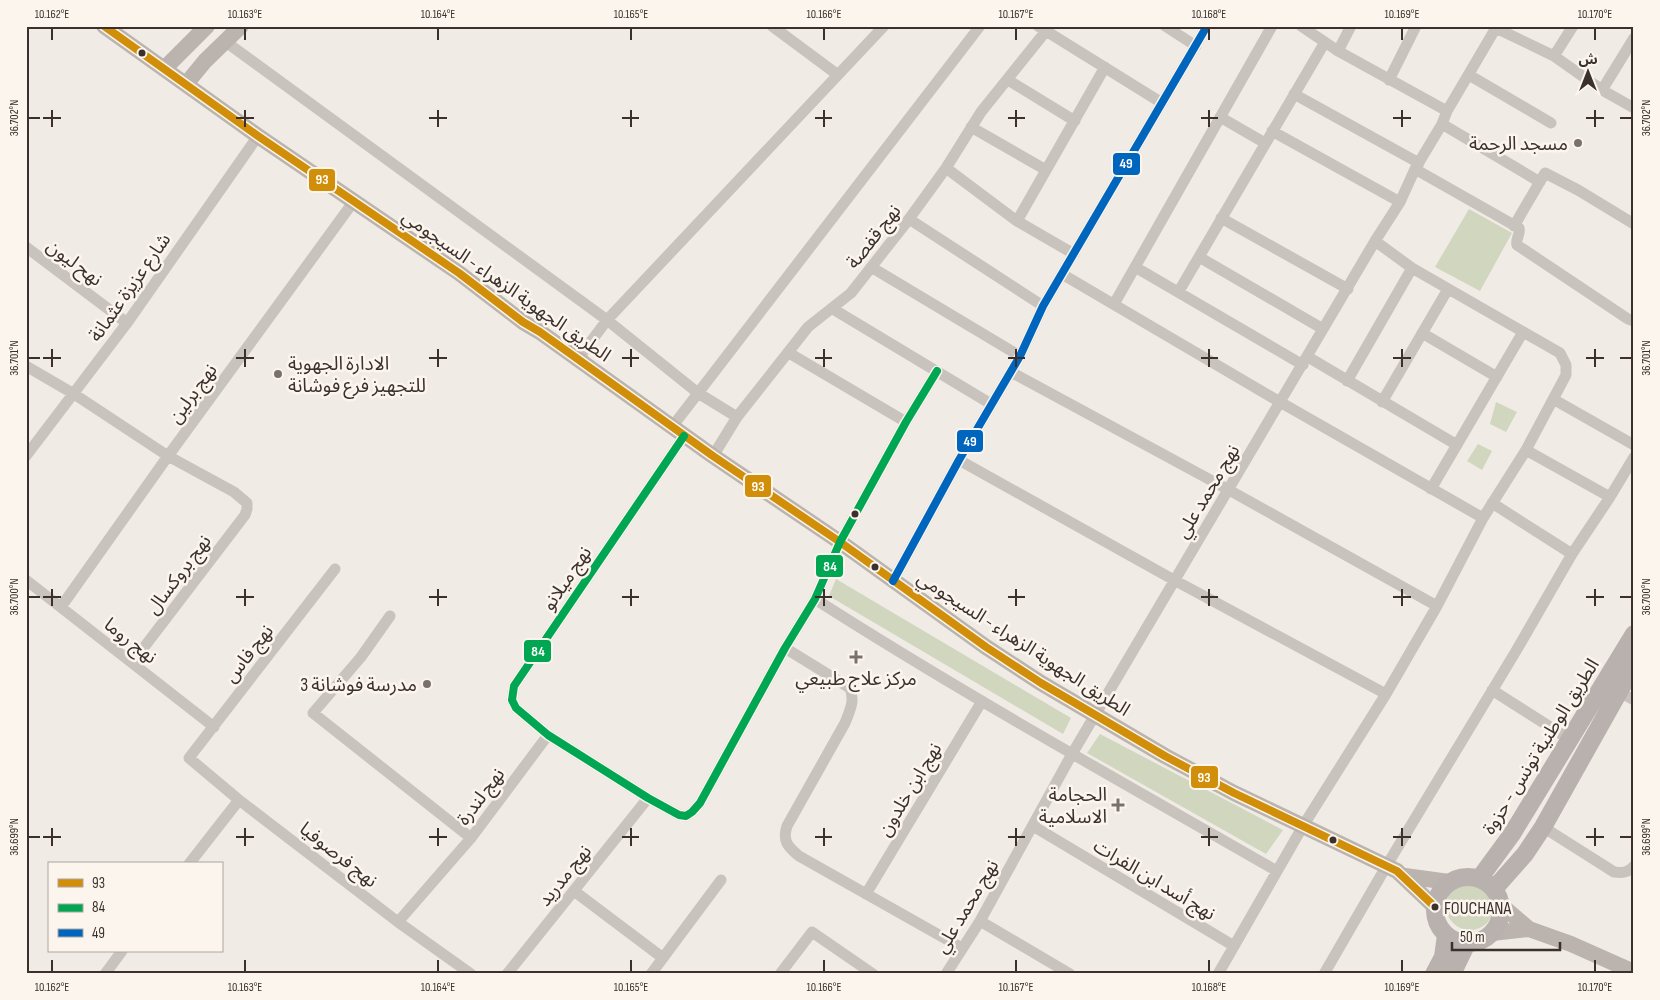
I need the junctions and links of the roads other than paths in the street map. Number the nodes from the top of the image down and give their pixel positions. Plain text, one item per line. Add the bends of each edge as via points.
1 (104, 26) edge
2 (207, 26) edge
3 (241, 26) edge
4 (772, 26) edge
5 (884, 26) edge
6 (980, 26) edge
7 (1165, 26) edge
8 (1207, 26) edge
9 (1272, 26) edge
10 (1301, 26) edge
11 (1351, 26) edge
12 (1416, 26) edge
13 (1573, 26) edge
14 (1497, 27) edge
15 (1045, 28) edge
16 (1634, 38) edge
17 (226, 42) junction
18 (1325, 42) junction
19 (1196, 46) junction
20 (1338, 51) junction
21 (1554, 56) junction
22 (1105, 68) junction
23 (164, 69) junction
24 (838, 75) junction
25 (1469, 75) junction
26 (1008, 80) junction
27 (1388, 80) junction
28 (186, 84) junction
29 (1602, 90) junction
30 (1294, 94) junction
31 (1162, 103) junction
32 (1634, 108) edge
33 (1447, 111) junction
34 (1220, 117) junction
35 (1074, 121) junction
36 (1551, 123) dead end
37 (1442, 124) junction
38 (971, 127) junction
39 (1272, 131) junction
40 (258, 136) junction
41 (1265, 143) junction
42 (1417, 166) junction
43 (946, 168) junction
44 (1046, 170) junction
45 (1540, 182) junction
46 (354, 201) junction
47 (1400, 202) junction
48 (1221, 218) junction
49 (909, 219) junction
50 (1018, 221) junction
51 (1634, 224) edge
52 (1514, 226) junction
53 (1375, 241) junction
54 (26, 247) edge
55 (1074, 254) junction
56 (1199, 257) junction
57 (1136, 266) junction
58 (871, 267) junction
59 (1412, 268) junction
60 (1062, 274) junction
61 (1348, 289) junction
62 (1448, 289) junction
63 (1178, 292) junction
64 (1114, 304) junction
65 (1043, 306) junction
66 (833, 309) junction
67 (607, 320) junction
68 (1634, 321) edge
69 (126, 323) junction
70 (1323, 329) junction
71 (1523, 332) junction
72 (1422, 333) junction
73 (788, 353) junction
74 (1020, 356) junction
75 (578, 358) junction
76 (1305, 361) junction
77 (26, 366) edge
78 (937, 371) junction
79 (1011, 372) junction
80 (1497, 377) junction
81 (1347, 381) junction
82 (698, 393) junction
83 (74, 394) junction
84 (1554, 398) junction
85 (1280, 402) junction
86 (1382, 402) junction
87 (991, 404) junction
88 (737, 417) junction
89 (906, 422) junction
90 (678, 431) junction
91 (1634, 445) edge
92 (1457, 446) junction
93 (1526, 450) junction
94 (26, 456) edge
95 (168, 456) junction
96 (713, 456) junction
97 (1634, 457) edge
98 (959, 460) junction
99 (1431, 489) junction
100 (1229, 490) junction
101 (1610, 497) junction
102 (1492, 503) junction
103 (1483, 518) junction
104 (840, 542) junction
105 (1572, 554) junction
106 (335, 569) dead end
107 (26, 580) edge
108 (1174, 580) junction
109 (893, 581) junction
110 (815, 598) junction
111 (1437, 606) junction
112 (61, 607) junction
113 (390, 616) dead end
114 (1634, 634) edge
115 (785, 648) junction
116 (132, 663) junction
117 (1634, 664) edge
118 (1492, 690) junction
119 (1386, 694) junction
120 (1626, 696) edge
121 (982, 701) junction
122 (1096, 716) junction
123 (214, 727) junction
124 (548, 735) junction
125 (1570, 739) junction
126 (1072, 754) junction
127 (189, 758) joint
128 (648, 798) junction
129 (239, 800) junction
130 (1033, 826) junction
131 (1303, 826) junction
132 (1543, 827) junction
133 (471, 838) junction
134 (191, 862) edge
135 (1387, 865) junction
136 (1634, 866) edge
137 (1277, 871) junction
138 (1405, 876) junction
139 (1479, 878) junction
140 (721, 880) dead end
141 (1449, 882) junction
142 (574, 891) junction
143 (866, 894) junction
144 (1498, 897) junction
145 (1435, 907) junction
146 (980, 921) junction
147 (398, 922) junction
148 (1529, 929) junction
149 (1492, 933) junction
150 (1446, 935) junction
151 (1467, 943) junction
152 (1234, 946) junction
153 (962, 948) junction
154 (121, 952) edge
155 (663, 958) junction
156 (1634, 972) edge
157 (105, 974) edge
158 (471, 974) edge
159 (507, 974) edge
160 (651, 974) edge
161 (780, 974) edge
162 (873, 974) edge
163 (946, 974) edge
164 (1070, 974) edge
165 (1218, 974) edge
166 (1324, 974) edge
167 (1434, 974) edge
168 (1452, 974) edge

1 - 23 main road, الطريق الجهوية الزهراء - السيجومي
2 - 23 main road
3 - 17 main road
4 - 24 street
5 - 24 street
6 - 82 street, نهج ميلانو
7 - 19 street
8 - 19 street
9 - 34 street
10 - 18 street
11 - 20 street
12 - 27 street
13 - 21 street
14 - 21 street
14 - 25 street, نهج محمد علي
15 - 22 street
15 - 26 street, نهج قفصة
16 - 29 street
17 - 28 main road
17 - 67 street
18 - 20 street
18 - 30 street
19 - 31 street
20 - 27 street
21 - 29 street
22 - 31 street
22 - 35 street
23 - 28 main road, الطريق الجهوية الزهراء - السيجومي
24 - 67 street
25 - 33 street, نهج محمد علي
25 - 36 street
26 - 35 street
26 - 38 street, نهج قفصة
27 - 33 street
28 - 40 main road, الطريق الجهوية الزهراء - السيجومي
29 - 32 street
30 - 39 street
30 - 42 street
31 - 55 street
33 - 37 street, نهج محمد علي
34 - 41 street
34 - 57 street
35 - 44 street
37 - 42 street, نهج محمد علي
37 - 45 street
38 - 43 street, نهج قفصة
38 - 44 street
39 - 41 street
39 - 47 street
40 - 46 main road, الطريق الجهوية الزهراء - السيجومي
40 - 69 street, شارع عزيزة عثمانة
41 - 48 street
42 - 47 street, نهج محمد علي
42 - 52 street
43 - 49 street, نهج قفصة
43 - 50 street
44 - 50 street
45 - 51 street via 1547,173
45 - 52 street
46 - 75 main road, الطريق الجهوية الزهراء - السيجومي
46 - 95 street, نهج برلين
47 - 53 street, نهج محمد علي
48 - 56 street
48 - 61 street
49 - 58 street, نهج قفصة
49 - 65 street
50 - 55 street
52 - 68 street via 1520,230 1517,245
53 - 59 street
53 - 61 street, نهج محمد علي
54 - 69 street, نهح ليون
55 - 60 street
56 - 63 street
56 - 70 street
57 - 63 street
57 - 64 street
58 - 66 street, نهج قفصة via 851,293
58 - 74 street
59 - 62 street
59 - 81 street
60 - 64 street
60 - 65 street
61 - 70 street, نهج محمد علي
62 - 71 street
62 - 72 street
63 - 76 street
64 - 85 street
65 - 74 street
66 - 73 street, نهج قفصة via 808,327
66 - 78 street
67 - 75 street
67 - 82 street
69 - 83 street, شارع عزيزة عثمانة
70 - 76 street, نهج محمد علي
71 - 80 street
71 - 84 street via 1560,354 1566,364 1566,375
72 - 80 street
72 - 86 street
73 - 88 street, نهج قفصة
73 - 89 street
74 - 79 street
75 - 90 main road, الطريق الجهوية الزهراء - السيجومي
76 - 81 street
76 - 85 street, نهج محمد علي
77 - 83 street
78 - 87 street
78 - 89 street, نهج ميلانو
79 - 87 street
79 - 100 street
80 - 92 street
81 - 86 street
82 - 88 street
82 - 90 street, نهج ميلانو
83 - 94 street, شارع عزيزة عثمانة
83 - 95 street
84 - 91 street
84 - 93 street
85 - 99 street
85 - 100 street, نهج محمد علي
86 - 92 street
87 - 98 street
88 - 96 street, نهج قفصة
89 - 104 street, نهج ميلانو
90 - 96 main road, الطريق الجهوية الزهراء - السيجومي
90 - 124 street, نهج ميلانو via 514,686 512,700 516,708
92 - 99 street
93 - 101 street
93 - 102 street
95 - 112 street, نهج برلين
95 - 116 street, نهج بروكسال via 234,492 247,503 248,509
96 - 104 main road, الطريق الجهوية الزهراء - السيجومي
97 - 101 street
98 - 108 street
98 - 109 street
99 - 103 street
100 - 108 street, نهج محمد علي
100 - 111 street
101 - 105 street
102 - 103 street
102 - 105 street
103 - 111 street
104 - 109 main road, الطريق الجهوية الزهراء - السيجومي
104 - 110 street, نهج ميلانو
105 - 118 street
106 - 123 street, نهج فاس
107 - 112 street, نهج روما
108 - 119 street
108 - 122 street, نهج محمد علي
109 - 122 main road, الطريق الجهوية الزهراء - السيجومي via 986,647
110 - 115 street, نهج ميلانو
110 - 121 street
111 - 119 street
112 - 116 street, نهج روما
113 - 133 street via 361,658 314,714
114 - 125 main road, الطريق الوطنية تونس - حزوة
115 - 128 street, نهج ميلانو via 700,803 692,812 686,816 679,815
115 - 143 street via 850,688 852,696 845,723 787,826 784,833 787,846
116 - 123 street, نهج روما
117 - 120 main road, الطريق الوطنية تونس - حزوة
118 - 125 street
118 - 135 street
119 - 131 street
120 - 132 main road, الطريق الوطنية تونس - حزوة
121 - 126 street
121 - 143 street, نهج ابن خلدون
122 - 126 street, نهج محمد علي
122 - 131 main road, الطريق الجهوية الزهراء - السيجومي via 1165,756
123 - 127 street, نهج فاس
124 - 128 street, نهج ميلانو
124 - 133 street, نهج لندرة
125 - 139 main road, الطريق الوطنية تونس - حزوة via 1512,834
126 - 130 street, نهج محمد علي
126 - 137 street
127 - 129 street, نهج فرصوفيا
128 - 142 street, نهج مدريد
129 - 134 street
129 - 147 street, نهج فرصوفيا
130 - 146 street, نهج محمد علي
130 - 152 street, نهج أسد ابن الفرات
131 - 135 main road, الطريق الجهوية الزهراء - السيجومي
131 - 137 street
132 - 136 street via 1614,872 1623,873
132 - 144 main road, الطريق الوطنية تونس - حزوة
133 - 147 street, نهج لندرة
135 - 138 main road, الطريق الجهوية الزهراء - السيجومي
135 - 166 street
137 - 152 street
138 - 141 main road, الطريق الجهوية الزهراء - السيجومي
138 - 145 main road, الطريق الجهوية الزهراء - السيجومي
139 - 141 main road via 1459,878
139 - 144 main road
140 - 155 street
141 - 145 main road via 1442,889
142 - 155 street
142 - 159 street, نهج مدريد
143 - 153 street
144 - 148 main road
144 - 149 main road via 1500,920
145 - 150 main road via 1435,917
146 - 153 street, نهج محمد علي
146 - 164 street
147 - 158 street, نهج فرصوفيا
148 - 149 main road
148 - 156 main road
149 - 151 main road via 1480,941
150 - 151 main road
150 - 167 main road via 1443,957
151 - 168 main road
152 - 165 street
153 - 163 street, نهج محمد علي
154 - 157 street
155 - 160 street
161 - 162 street via 812,932

